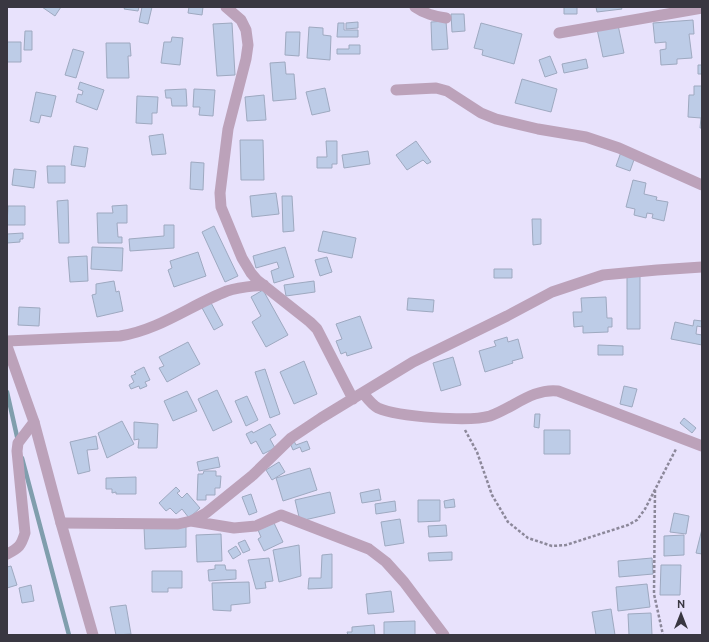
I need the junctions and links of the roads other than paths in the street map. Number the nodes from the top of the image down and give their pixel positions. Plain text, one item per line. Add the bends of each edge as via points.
1 (226, 7) edge
2 (415, 7) edge
3 (702, 8) edge
4 (446, 18) dead end
5 (559, 33) dead end
6 (396, 90) dead end
7 (702, 185) edge
8 (702, 267) edge
9 (264, 285) junction
10 (7, 341) edge
11 (7, 346) edge
12 (358, 396) junction
13 (34, 422) junction
14 (702, 446) edge
15 (191, 521) junction
16 (61, 523) junction
17 (7, 554) edge
18 (93, 635) edge
19 (444, 635) edge

1 - 9 street via 241,20 246,30 248,45 228,129 220,194 221,207 242,258 251,273
2 - 4 street via 423,13
3 - 5 street
6 - 7 street via 436,88 447,91 481,113 496,119 586,137 619,148
8 - 12 street via 603,275 552,292 413,362
9 - 10 street via 228,291 148,330 131,334
9 - 12 street via 317,330
11 - 13 street
12 - 14 street via 376,407 397,414 458,419 490,416 539,392 558,390
12 - 15 street via 291,438 253,475
13 - 16 street
13 - 17 street via 18,443 17,451 25,533 22,544
15 - 16 street via 178,524
15 - 19 street via 234,528 256,526 281,515 369,549 386,562 404,582
16 - 18 street

